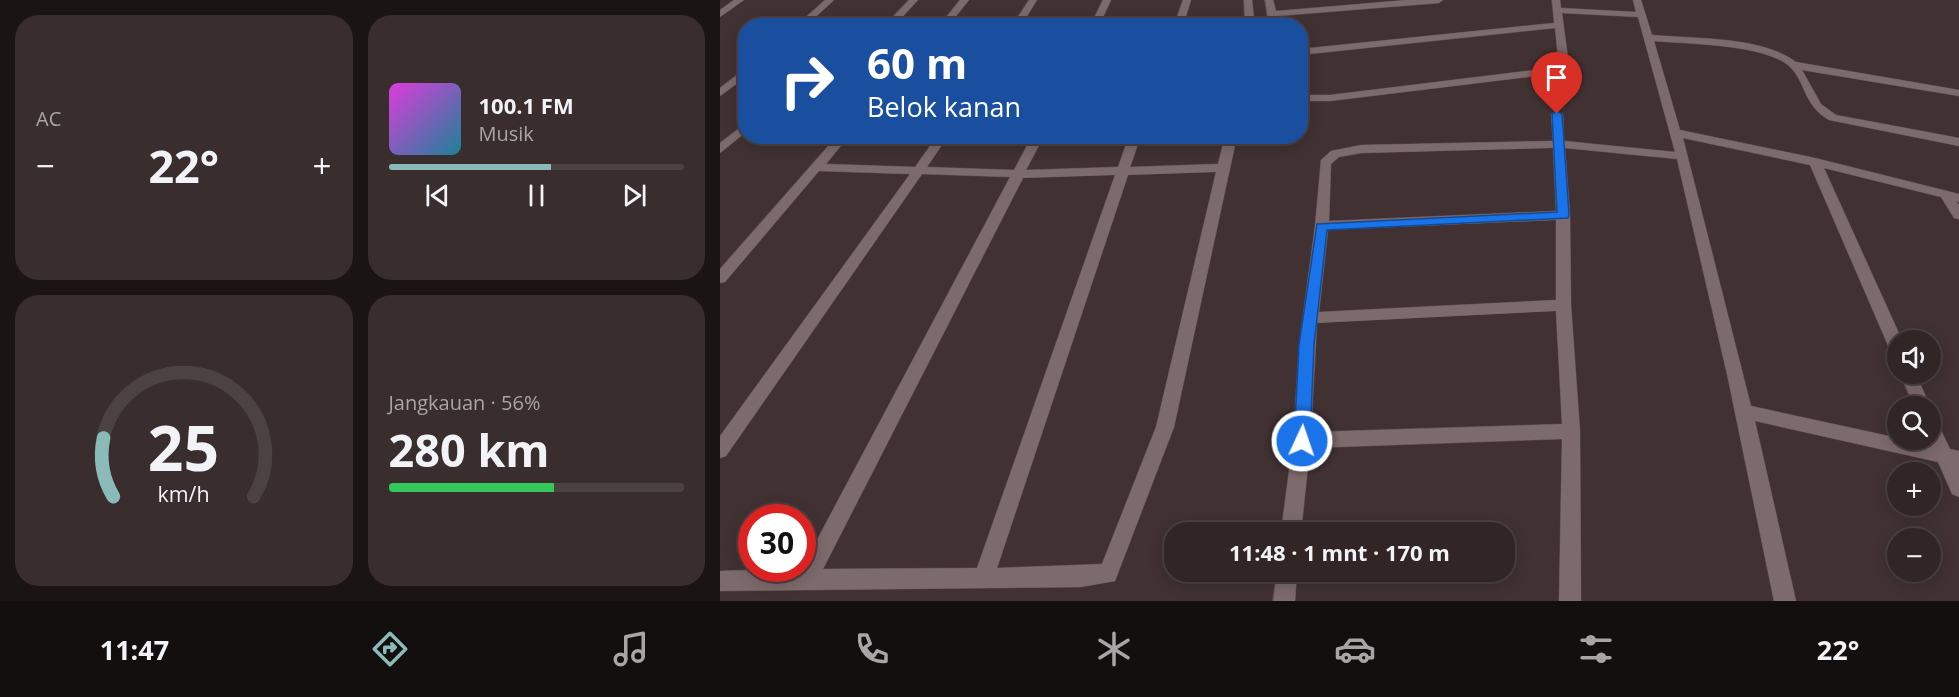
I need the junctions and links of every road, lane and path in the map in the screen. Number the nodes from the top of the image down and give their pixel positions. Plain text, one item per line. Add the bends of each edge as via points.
1 (740, 0) edge
2 (830, 0) edge
3 (914, 0) edge
4 (965, 0) edge
5 (1032, 0) edge
6 (1107, 0) edge
7 (1187, 0) edge
8 (1248, 0) edge
9 (1269, 0) edge
10 (1439, 0) edge
11 (1556, 5) edge
12 (1639, 7) edge
13 (720, 14) edge
14 (1272, 14) junction
15 (809, 18) edge
16 (896, 18) edge
17 (950, 18) edge
18 (1021, 18) edge
19 (1098, 18) edge
20 (1181, 18) edge
21 (1249, 18) edge
22 (1273, 18) edge
23 (1558, 26) junction
24 (1648, 38) junction
25 (1308, 51) edge
26 (1793, 65) junction
27 (1564, 69) junction
28 (738, 78) edge
29 (720, 93) edge
30 (1959, 93) edge
31 (1568, 96) dead end
32 (1308, 98) edge
33 (1557, 114) dead end
34 (738, 133) edge
35 (1677, 134) junction
36 (1959, 142) edge
37 (837, 144) edge
38 (938, 144) edge
39 (1034, 144) edge
40 (1132, 144) edge
41 (1229, 144) edge
42 (1560, 144) junction
43 (720, 149) edge
44 (1681, 156) junction
45 (1815, 162) junction
46 (816, 167) junction
47 (1223, 168) junction
48 (920, 171) junction
49 (1121, 171) junction
50 (1019, 174) junction
51 (1945, 194) junction
52 (1959, 198) edge
53 (1563, 215) junction
54 (1959, 215) edge
55 (1322, 226) junction
56 (720, 278) edge
57 (1563, 305) junction
58 (1310, 318) junction
59 (1889, 330) edge
60 (1745, 412) junction
61 (1571, 431) junction
62 (1302, 441) junction
63 (1941, 442) edge
64 (720, 450) edge
65 (1952, 458) edge
66 (1959, 488) edge
67 (1292, 522) edge
68 (816, 563) edge
69 (983, 579) junction
70 (816, 580) edge
71 (720, 581) edge
72 (738, 581) edge
73 (1286, 582) edge
74 (1284, 601) edge
75 (1570, 601) edge
76 (1785, 601) edge

1 - 13 street
2 - 15 street
3 - 16 street
4 - 17 street
5 - 18 street
6 - 19 street
7 - 20 street
8 - 21 street
9 - 14 street
10 - 14 street
11 - 12 street
11 - 23 street
12 - 24 street
14 - 22 street
23 - 25 street
23 - 27 street
24 - 26 street via 1767,50
24 - 35 street
26 - 30 street
26 - 36 street via 1819,111 1833,118
27 - 31 street
27 - 32 street
28 - 29 street
33 - 42 street
34 - 43 street
35 - 44 street
35 - 45 street
37 - 46 street
38 - 48 street
39 - 50 street
40 - 49 street
41 - 47 street
42 - 44 street
42 - 53 street
42 - 55 street via 1361,149 1335,154 1325,163
44 - 60 street
45 - 51 street
45 - 59 street
46 - 48 street
46 - 56 street
47 - 49 street
47 - 69 street via 1165,427 1108,574
48 - 50 street
48 - 64 street
49 - 50 street
49 - 69 street
50 - 68 street
51 - 52 street
51 - 54 street
53 - 55 street
53 - 57 street
55 - 58 street
57 - 58 street
57 - 61 street
58 - 62 street
60 - 65 street
60 - 76 street
61 - 62 street
61 - 75 street
62 - 67 street
63 - 65 street
65 - 66 street
69 - 70 street
71 - 72 street
73 - 74 street

